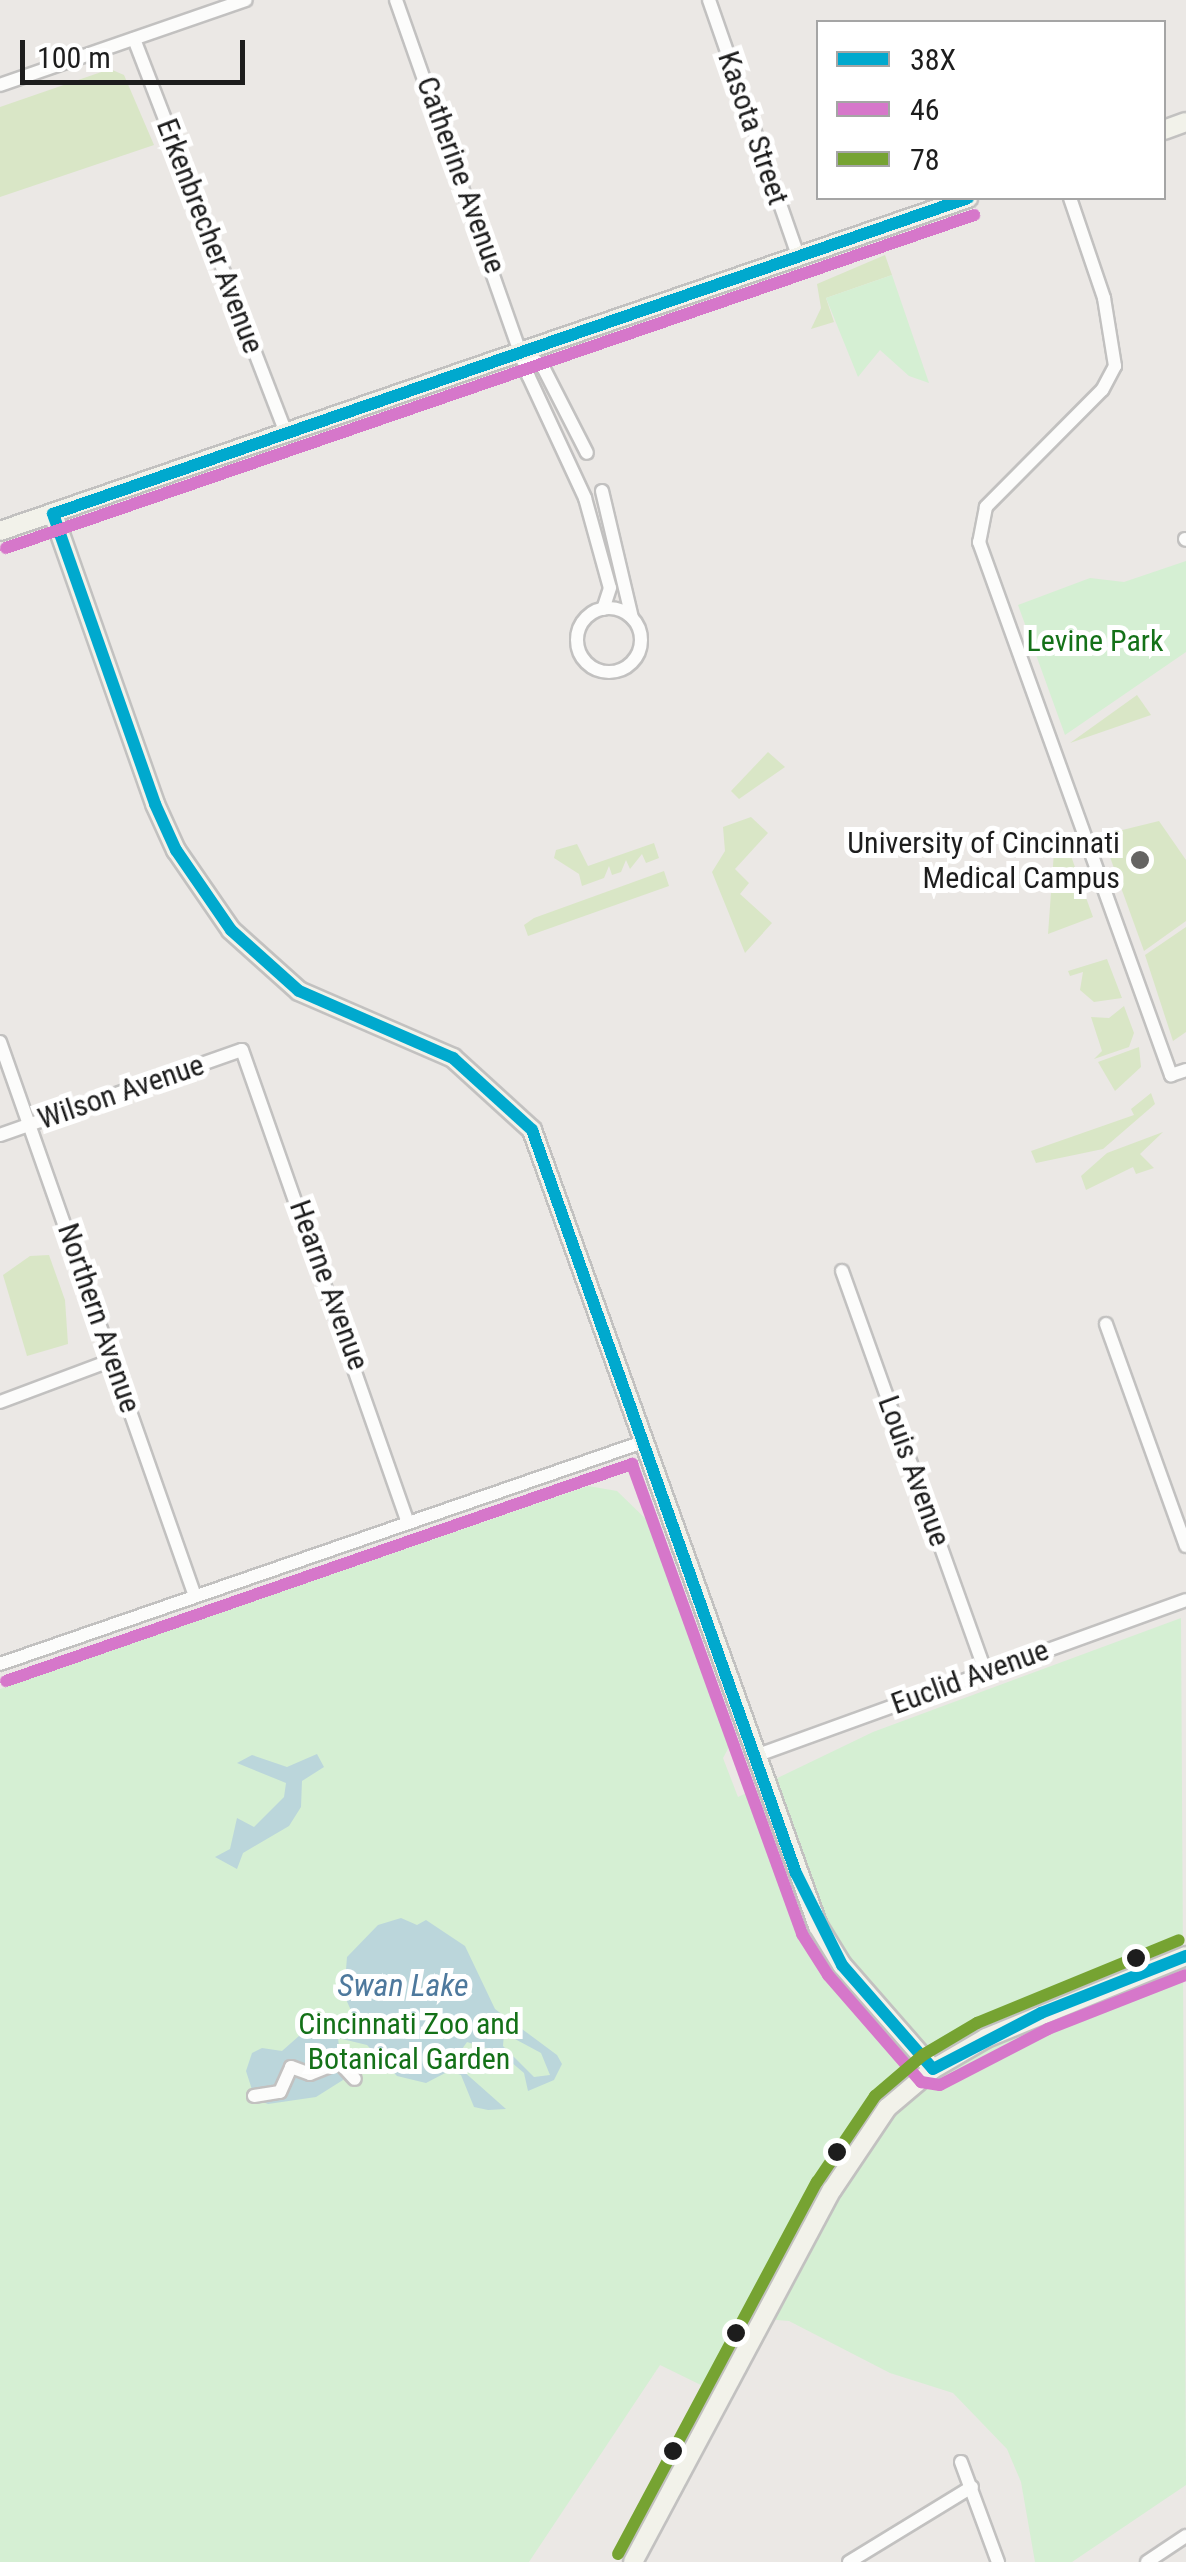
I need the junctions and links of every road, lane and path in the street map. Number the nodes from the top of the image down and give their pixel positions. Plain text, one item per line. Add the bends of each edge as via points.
1 (246, 0) edge
2 (396, 0) edge
3 (709, 0) edge
4 (134, 39) junction
5 (0, 85) edge
6 (962, 200) edge
7 (1071, 200) edge
8 (798, 256) junction
9 (524, 351) junction
10 (286, 433) junction
11 (587, 454) dead end
12 (602, 491) dead end
13 (53, 514) junction
14 (0, 531) edge
15 (603, 609) junction
16 (632, 618) junction
17 (0, 1042) edge
18 (242, 1050) joint
19 (1186, 1070) edge
20 (30, 1124) junction
21 (0, 1135) edge
22 (842, 1271) dead end
23 (1106, 1324) dead end
24 (115, 1359) junction
25 (0, 1402) edge
26 (643, 1442) junction
27 (408, 1523) junction
28 (1186, 1546) edge
29 (195, 1596) junction
30 (1186, 1600) edge
31 (0, 1664) edge
32 (986, 1671) junction
33 (755, 1756) junction
34 (1186, 1956) edge
35 (933, 2069) junction
36 (354, 2078) dead end
37 (254, 2096) dead end
38 (961, 2462) dead end
39 (972, 2487) junction
40 (1186, 2536) edge
41 (633, 2562) edge
42 (849, 2562) edge
43 (998, 2562) edge
44 (1147, 2562) edge

1 - 4 street
2 - 9 street, Catherine Avenue
3 - 8 street, Kasota Street
4 - 5 street
4 - 10 street, Erkenbrecher Avenue
6 - 8 street
7 - 19 street via 1104,298 1115,366 1102,390 980,516 979,542 1170,1075
8 - 9 street
9 - 10 street
9 - 11 street, Catherine Avenue via 544,369
9 - 15 street, Catherine Avenue via 606,562 610,588
10 - 13 street
12 - 16 street, Catherine Avenue
13 - 14 street
13 - 26 street via 183,862 231,930 288,982 371,1027 452,1058 532,1130
15 - 16 street
15 - 16 street, Catherine Avenue via 584,619 577,639 583,660 600,672 622,670 637,656 640,636
17 - 20 street, Northern Avenue
18 - 20 street, Wilson Avenue
18 - 27 street, Hearne Avenue
20 - 21 street, Wilson Avenue
20 - 24 street, Northern Avenue
22 - 32 street, Louis Avenue
23 - 28 street
24 - 25 street
24 - 29 street, Northern Avenue
26 - 27 street
26 - 33 street
27 - 29 street
29 - 31 street
30 - 32 street, Euclid Avenue
32 - 33 street, Euclid Avenue
33 - 35 street via 818,1926 842,1965
34 - 35 street via 1041,2013
35 - 41 street via 888,2108 856,2150
36 - 37 street via 338,2062 310,2074 291,2067 280,2092
38 - 39 street
39 - 42 street
39 - 43 street
40 - 44 street

